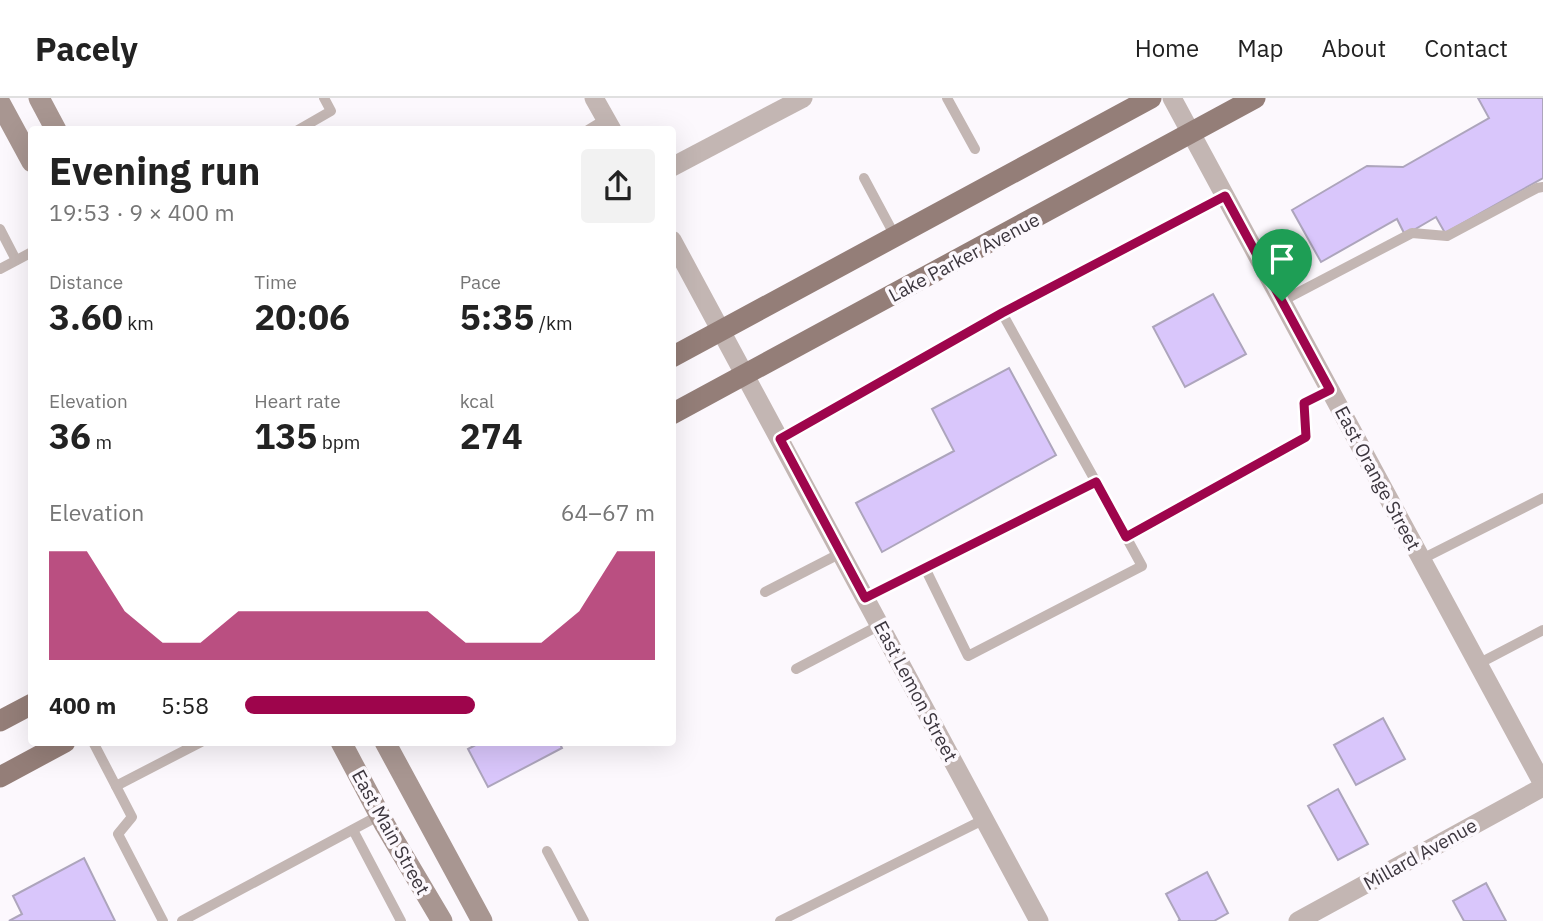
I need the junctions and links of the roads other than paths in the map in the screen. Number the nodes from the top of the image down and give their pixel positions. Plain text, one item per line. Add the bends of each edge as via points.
1 (39, 98) edge
2 (324, 98) edge
3 (594, 98) edge
4 (803, 98) edge
5 (947, 98) edge
6 (1151, 98) edge
7 (1172, 98) edge
8 (1255, 98) edge
9 (0, 103) edge
10 (609, 124) edge
11 (54, 126) edge
12 (305, 126) edge
13 (1192, 134) junction
14 (975, 149) dead end
15 (28, 155) edge
16 (676, 165) edge
17 (864, 178) dead end
18 (1543, 187) edge
19 (1225, 196) junction
20 (0, 229) edge
21 (896, 236) junction
22 (676, 247) edge
23 (28, 254) edge
24 (16, 260) junction
25 (0, 268) edge
26 (1282, 301) junction
27 (1002, 313) junction
28 (722, 330) junction
29 (676, 355) edge
30 (746, 374) junction
31 (1330, 390) junction
32 (676, 412) edge
33 (780, 439) junction
34 (1096, 482) junction
35 (1543, 498) edge
36 (1126, 537) junction
37 (841, 553) junction
38 (1422, 559) junction
39 (925, 568) junction
40 (765, 592) dead end
41 (865, 598) junction
42 (880, 625) junction
43 (1543, 630) edge
44 (1478, 664) junction
45 (796, 669) dead end
46 (28, 706) edge
47 (0, 721) edge
48 (58, 746) edge
49 (95, 746) edge
50 (193, 746) edge
51 (343, 746) edge
52 (387, 746) edge
53 (0, 777) edge
54 (1541, 777) edge
55 (116, 786) junction
56 (380, 816) junction
57 (985, 819) junction
58 (353, 830) junction
59 (547, 850) dead end
60 (163, 921) edge
61 (182, 921) edge
62 (401, 921) edge
63 (442, 921) edge
64 (482, 921) edge
65 (584, 921) edge
66 (780, 921) edge
67 (1039, 921) edge
68 (1298, 921) edge

1 - 11 main road
2 - 12 lane via 331,111
3 - 10 street
4 - 16 street
5 - 14 lane
6 - 21 main road
7 - 13 street, East Orange Street
8 - 13 main road, Lake Parker Avenue
9 - 15 main road
13 - 19 street, East Orange Street
13 - 30 main road, Lake Parker Avenue
17 - 21 lane
18 - 26 lane via 1447,236 1412,233
19 - 26 street, East Orange Street
19 - 27 lane
20 - 24 lane
21 - 28 main road
22 - 28 street, East Lemon Street
23 - 24 lane
24 - 25 lane
26 - 31 street, East Orange Street
27 - 33 lane
27 - 34 lane
28 - 29 main road
28 - 30 street, East Lemon Street
30 - 32 main road, Lake Parker Avenue
30 - 33 street, East Lemon Street
31 - 36 lane via 1304,403 1306,437
31 - 38 street, East Orange Street
33 - 37 street, East Lemon Street
34 - 36 lane
34 - 39 lane
35 - 38 lane
36 - 39 lane via 1142,566 968,656
37 - 40 lane
37 - 41 street, East Lemon Street
38 - 44 street, East Orange Street
39 - 41 lane
41 - 42 street, East Lemon Street
42 - 45 lane
42 - 57 street, East Lemon Street
43 - 44 lane
44 - 54 street, East Orange Street
46 - 47 main road
48 - 53 main road
49 - 55 lane
50 - 55 lane
51 - 56 main road, East Main Street
52 - 64 main road, East Main Street
54 - 68 street, Millard Avenue
55 - 60 lane via 132,817 118,834
56 - 58 lane
56 - 63 main road, East Main Street
57 - 66 lane
57 - 67 street, East Lemon Street
58 - 61 lane
58 - 62 lane
59 - 65 lane

